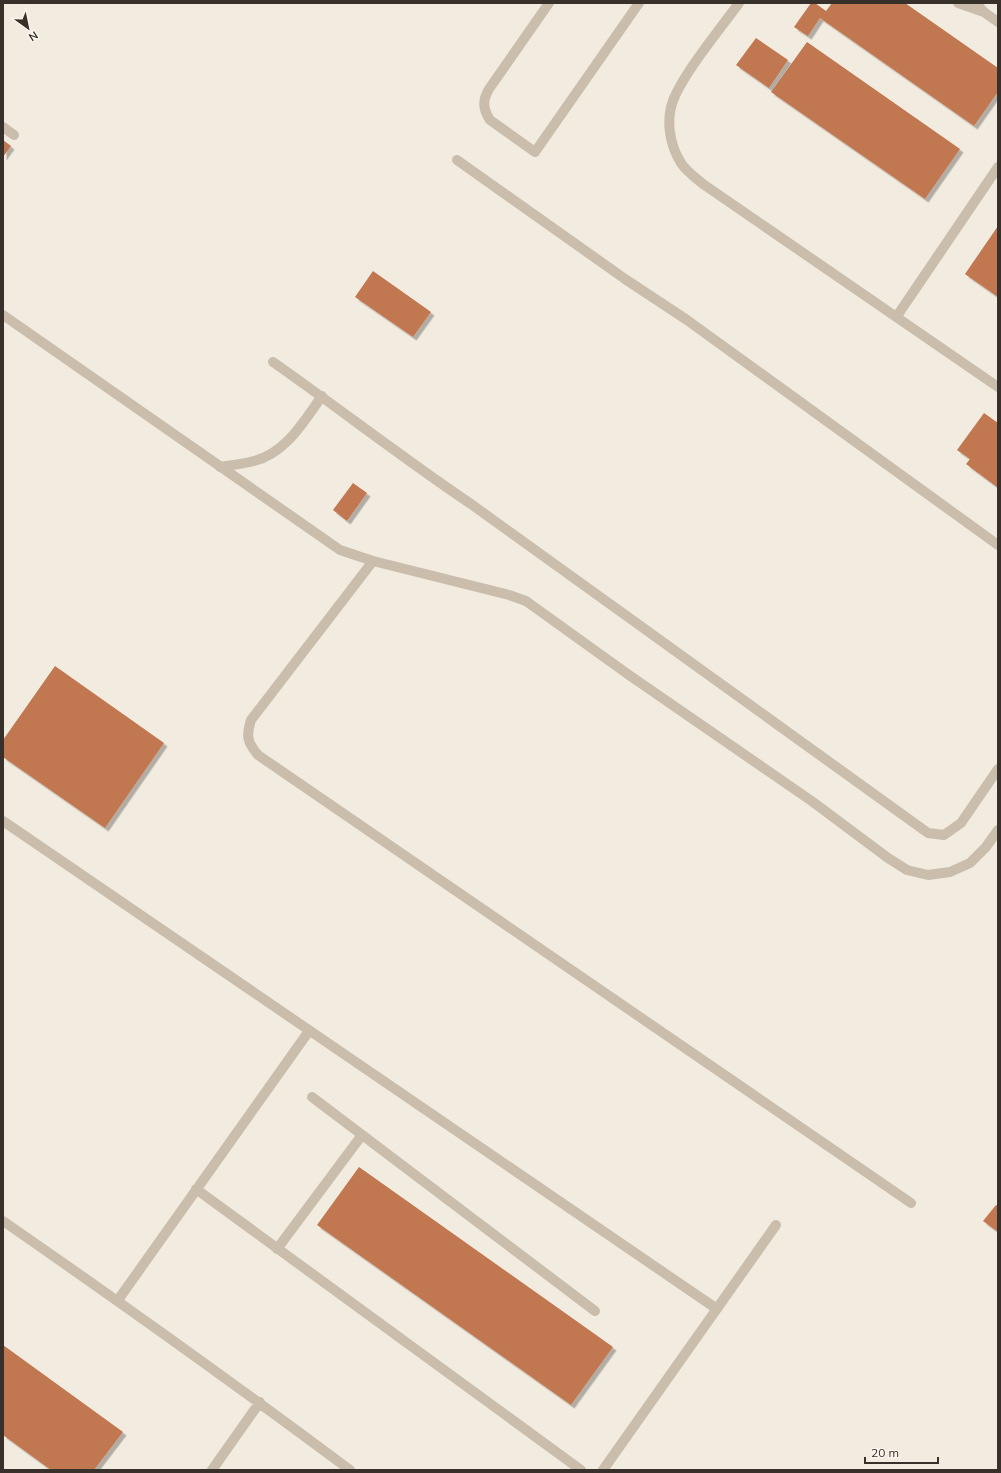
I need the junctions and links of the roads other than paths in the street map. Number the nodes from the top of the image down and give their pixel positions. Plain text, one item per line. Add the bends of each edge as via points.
1 (549, 3) edge
2 (639, 3) edge
3 (739, 3) edge
4 (958, 3) edge
5 (976, 3) edge
6 (984, 12) junction
7 (998, 22) edge
8 (3, 127) edge
9 (14, 135) dead end
10 (457, 160) dead end
11 (998, 167) edge
12 (3, 315) edge
13 (897, 316) junction
14 (273, 362) dead end
15 (998, 387) edge
16 (322, 396) junction
17 (220, 467) junction
18 (998, 545) edge
19 (373, 560) junction
20 (998, 769) edge
21 (3, 821) edge
22 (998, 830) edge
23 (309, 1031) junction
24 (312, 1097) dead end
25 (362, 1135) junction
26 (196, 1189) junction
27 (911, 1203) dead end
28 (3, 1220) edge
29 (776, 1225) dead end
30 (277, 1249) junction
31 (118, 1300) junction
32 (717, 1309) junction
33 (595, 1311) dead end
34 (260, 1402) junction
35 (212, 1470) edge
36 (350, 1470) edge
37 (581, 1470) edge
38 (603, 1470) edge

1 - 2 lane via 484,96 483,105 490,120 535,152
3 - 13 lane via 693,65 674,97 670,116 670,136 674,150 681,163 697,179
4 - 6 lane
5 - 6 lane
6 - 7 lane
8 - 9 lane
10 - 18 lane via 687,320
11 - 13 lane
12 - 17 lane
13 - 15 lane
14 - 16 lane
16 - 17 lane via 294,435 273,454 254,461
16 - 20 lane via 422,471 928,833 944,835 961,823
17 - 19 lane via 340,550
19 - 22 lane via 526,601 907,870 928,875 950,872 970,863
19 - 27 lane via 251,720 247,732 250,745 258,755
21 - 23 lane
23 - 26 lane
23 - 32 lane
24 - 25 lane
25 - 30 lane
25 - 33 lane
26 - 30 lane
26 - 31 lane
28 - 31 lane
29 - 32 lane
30 - 37 lane
31 - 34 lane
32 - 38 lane
34 - 35 lane
34 - 36 lane

